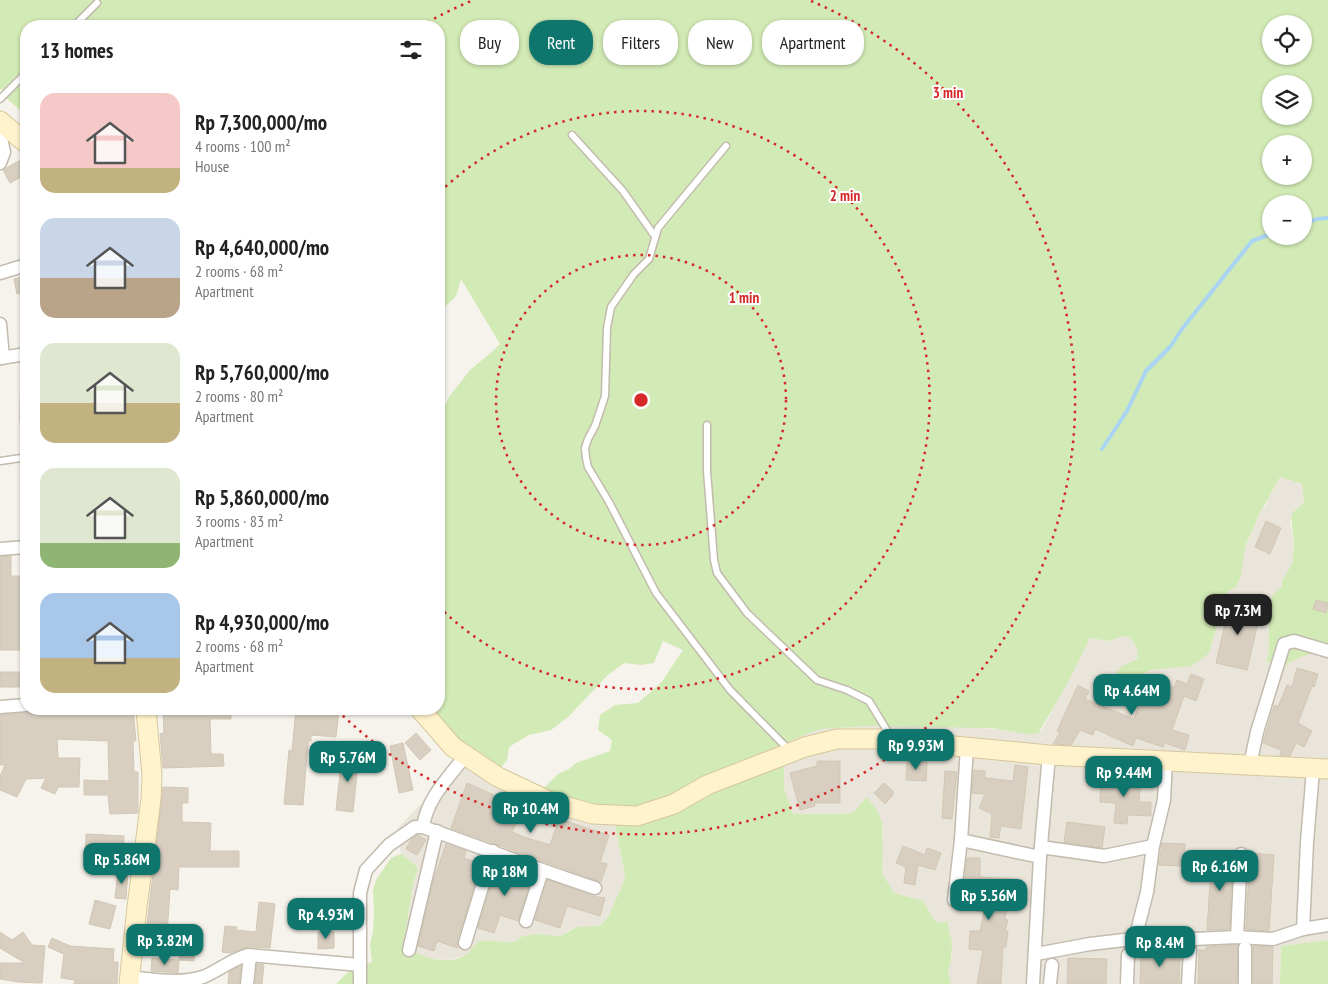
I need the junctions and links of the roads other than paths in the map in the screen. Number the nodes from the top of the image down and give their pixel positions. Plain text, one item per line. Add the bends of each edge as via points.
1 (97, 4) dead end
2 (80, 20) edge
3 (20, 79) edge
4 (0, 99) edge
5 (0, 125) edge
6 (572, 134) dead end
7 (20, 139) edge
8 (726, 146) dead end
9 (0, 163) edge
10 (654, 235) junction
11 (20, 267) edge
12 (0, 273) edge
13 (0, 324) edge
14 (20, 355) edge
15 (1, 358) edge
16 (707, 425) dead end
17 (20, 458) edge
18 (0, 461) edge
19 (20, 547) edge
20 (0, 549) edge
21 (1328, 651) edge
22 (20, 705) edge
23 (0, 707) edge
24 (147, 715) edge
25 (425, 715) edge
26 (893, 740) junction
27 (967, 747) junction
28 (792, 753) junction
29 (466, 755) junction
30 (1049, 755) junction
31 (1166, 760) junction
32 (1250, 765) junction
33 (1320, 770) edge
34 (423, 826) junction
35 (436, 831) junction
36 (961, 840) junction
37 (1153, 846) junction
38 (493, 851) junction
39 (1041, 852) junction
40 (1241, 854) dead end
41 (542, 871) junction
42 (595, 888) dead end
43 (954, 900) dead end
44 (526, 921) dead end
45 (1328, 925) edge
46 (1303, 929) junction
47 (1237, 937) junction
48 (1135, 939) junction
49 (465, 943) dead end
50 (1245, 948) dead end
51 (409, 950) dead end
52 (1190, 950) dead end
53 (1036, 954) junction
54 (1128, 955) dead end
55 (250, 956) junction
56 (360, 965) junction
57 (1052, 965) dead end
58 (129, 981) edge
59 (247, 984) edge
60 (360, 984) edge
61 (1033, 984) edge
62 (1050, 984) edge
63 (1127, 984) edge
64 (1188, 984) edge
65 (1245, 984) edge

1 - 2 lane
3 - 4 lane
5 - 7 main road
5 - 9 street via 4,152
6 - 10 lane via 623,192
8 - 10 lane
10 - 28 lane via 649,259 611,307 607,328 605,396 585,448 588,467 656,593 730,690
11 - 12 street
13 - 15 street
14 - 15 street
16 - 26 lane via 707,471 716,573 747,613 817,680 869,701
17 - 18 lane
19 - 20 street
21 - 32 street via 1294,642 1284,644
22 - 23 street
24 - 58 main road via 151,799
25 - 29 main road via 453,747
26 - 27 main road
26 - 28 main road via 837,739
27 - 30 main road
27 - 36 street
28 - 29 main road via 707,785 674,804 637,816 593,814 554,803 498,776
29 - 34 street via 431,800
30 - 31 main road
30 - 39 street
31 - 32 main road
31 - 37 street via 1164,800
32 - 33 main road
33 - 46 street via 1307,842
34 - 35 street
34 - 56 street via 415,827 389,845 366,870 360,893
35 - 38 street
35 - 51 street
36 - 39 street
36 - 43 street
37 - 39 street via 1104,856
37 - 48 street via 1147,892
38 - 41 street
38 - 49 street
39 - 53 street
40 - 47 street
41 - 42 street
41 - 44 street
45 - 46 street
46 - 47 street via 1273,939
47 - 48 street
48 - 53 street
50 - 65 street
52 - 64 street
53 - 61 street
54 - 63 street
55 - 56 street
55 - 58 street via 202,978 182,982
55 - 59 street
56 - 60 street
57 - 62 street

